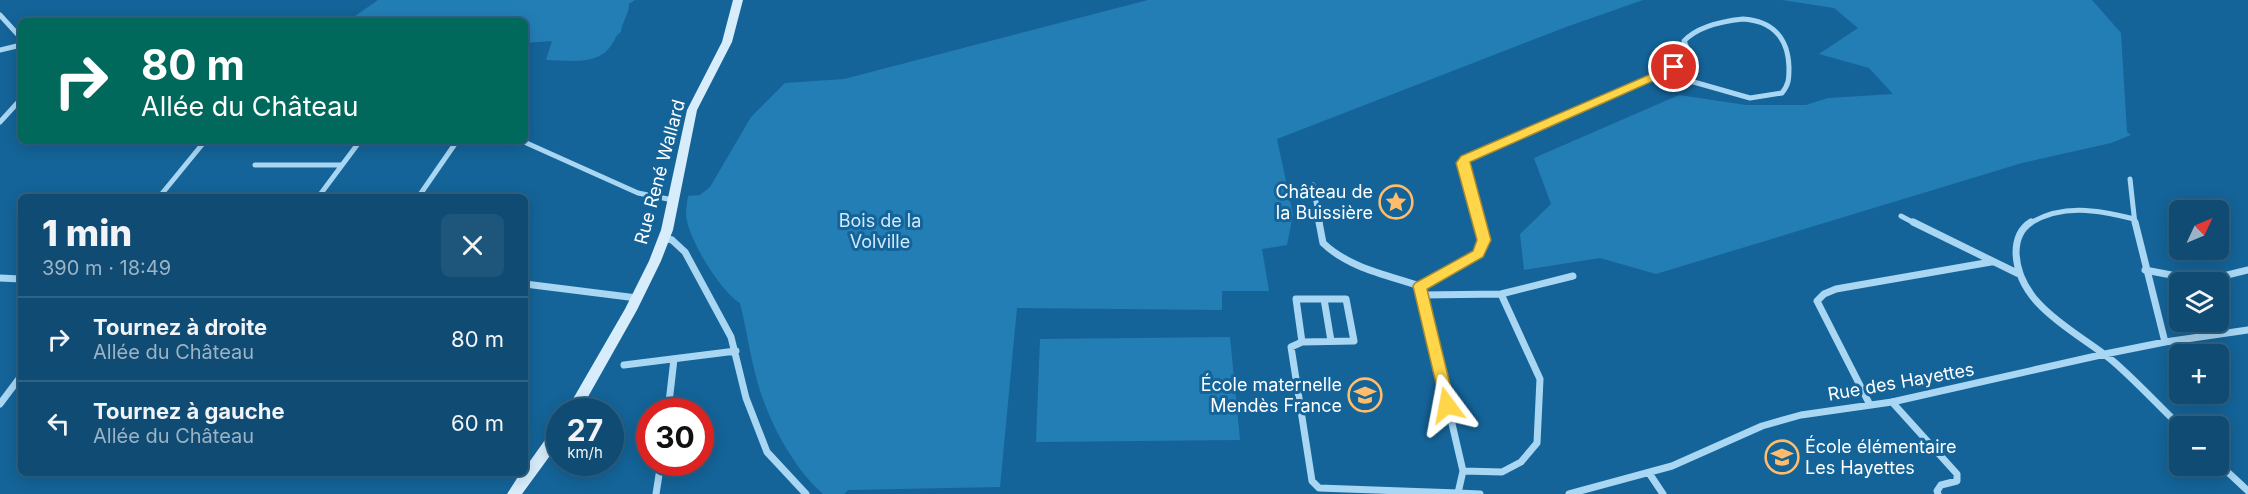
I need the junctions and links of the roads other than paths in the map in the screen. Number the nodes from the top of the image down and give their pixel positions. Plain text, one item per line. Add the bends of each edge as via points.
1 (738, 0) edge
2 (2, 17) edge
3 (18, 37) edge
4 (18, 46) edge
5 (0, 50) edge
6 (1661, 73) junction
7 (18, 102) edge
8 (0, 122) edge
9 (203, 144) edge
10 (358, 144) edge
11 (455, 144) edge
12 (528, 144) edge
13 (255, 165) dead end
14 (341, 165) junction
15 (2130, 179) dead end
16 (1313, 185) dead end
17 (162, 194) edge
18 (320, 194) edge
19 (420, 194) edge
20 (673, 200) junction
21 (1901, 216) dead end
22 (2134, 219) junction
23 (664, 238) junction
24 (1991, 262) junction
25 (2145, 270) junction
26 (2248, 270) edge
27 (2017, 273) junction
28 (1573, 276) dead end
29 (0, 278) edge
30 (18, 279) edge
31 (528, 284) edge
32 (1420, 286) junction
33 (1501, 294) junction
34 (1422, 295) junction
35 (637, 298) junction
36 (1324, 299) junction
37 (2248, 330) edge
38 (1331, 341) junction
39 (1302, 342) junction
40 (2164, 342) junction
41 (736, 351) junction
42 (2105, 354) junction
43 (674, 359) junction
44 (624, 365) dead end
45 (18, 380) edge
46 (580, 398) edge
47 (670, 398) edge
48 (1892, 402) junction
49 (0, 404) edge
50 (1870, 405) junction
51 (2170, 416) edge
52 (546, 449) edge
53 (1463, 471) junction
54 (1649, 473) junction
55 (2229, 473) edge
56 (528, 475) edge
57 (527, 476) edge
58 (659, 476) edge
59 (2248, 491) edge
60 (514, 494) edge
61 (656, 494) edge
62 (806, 494) edge
63 (1458, 494) edge
64 (1480, 494) edge
65 (1569, 494) edge
66 (1663, 494) edge
67 (1938, 494) edge

1 - 20 main road, Rue René Wallard via 727,42 692,110
2 - 3 street
4 - 5 street
6 - 6 street via 1691,57 1684,41 1688,36 1721,21 1745,18 1766,24 1779,34 1788,54 1789,84 1782,93 1750,98
6 - 32 street via 1466,159 1463,163 1484,240 1478,254
7 - 8 street
9 - 17 street
10 - 14 street
11 - 19 street
12 - 20 street via 638,193
13 - 14 street
14 - 18 street
15 - 22 street
16 - 32 street via 1323,243 1328,249
20 - 23 main road, Rue René Wallard
21 - 24 street
22 - 25 street
22 - 27 street via 2081,210 2043,216 2019,233
23 - 35 main road, Rue René Wallard
23 - 41 street via 685,252
24 - 27 street
24 - 50 street via 1836,289 1817,301
25 - 26 street via 2203,281
25 - 40 street
27 - 42 street via 2039,303
28 - 33 street
29 - 30 street
31 - 35 street
32 - 34 street
33 - 34 street
33 - 53 street via 1540,379 1537,443 1521,462 1502,472
34 - 53 street
35 - 46 main road, Rue René Wallard
36 - 38 street
36 - 38 street via 1346,299 1354,341
36 - 39 street via 1296,299
37 - 40 street, Rue des Hayettes
38 - 39 street
39 - 63 street via 1291,347 1312,481 1319,488
40 - 42 street, Rue des Hayettes
41 - 43 street
41 - 62 street via 746,398 767,452
42 - 48 street, Rue des Hayettes
42 - 51 street
43 - 44 street
43 - 47 street
45 - 49 street
48 - 50 street, Rue des Hayettes
48 - 67 street via 1957,474 1957,481 1941,485
50 - 54 street, Rue des Hayettes via 1801,415 1762,426
52 - 56 main road
53 - 63 street
54 - 65 street, Rue des Hayettes
54 - 66 street
55 - 59 street
57 - 60 main road
58 - 61 street
63 - 64 street

